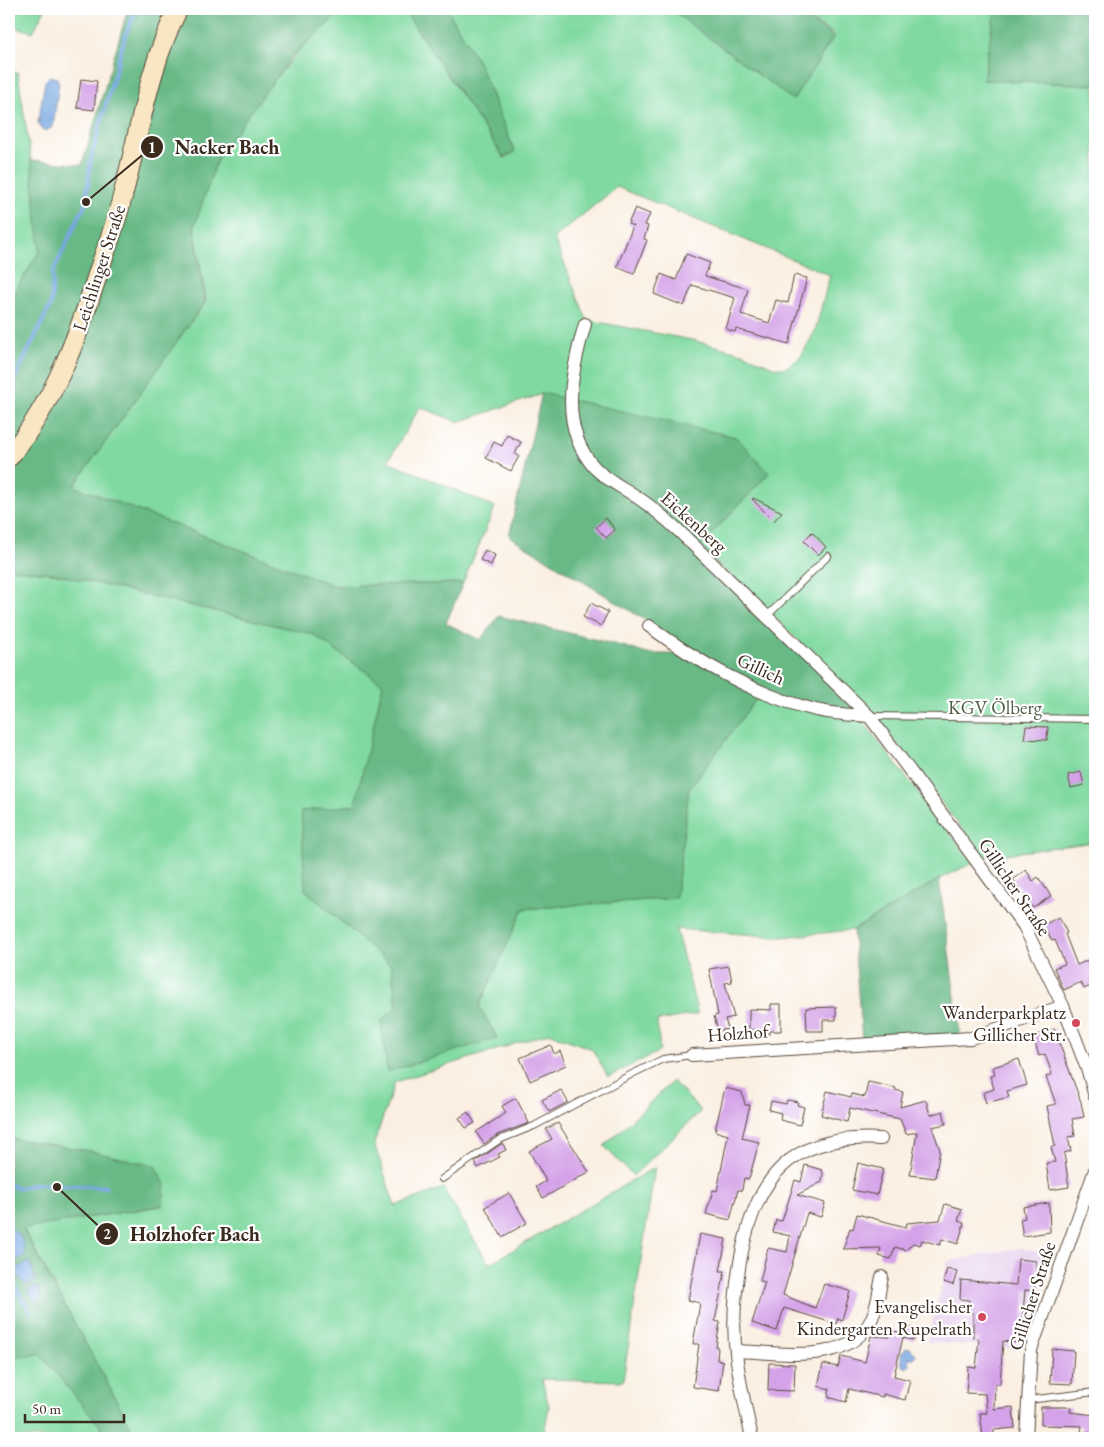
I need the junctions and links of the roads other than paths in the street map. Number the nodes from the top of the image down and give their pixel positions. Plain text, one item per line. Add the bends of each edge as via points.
1 (178, 9) edge
2 (585, 324) dead end
3 (9, 457) edge
4 (828, 556) dead end
5 (767, 616) junction
6 (649, 626) dead end
7 (869, 716) junction
8 (1095, 719) edge
9 (1063, 1006) junction
10 (692, 1055) joint
11 (1095, 1097) edge
12 (880, 1139) dead end
13 (1095, 1170) edge
14 (442, 1179) dead end
15 (882, 1276) dead end
16 (736, 1351) junction
17 (1095, 1392) edge
18 (1027, 1400) junction
19 (752, 1438) edge
20 (1026, 1438) edge

1 - 3 main road, Leichlinger Straße via 152,69 113,229 71,351 50,398
2 - 5 street, Eickenberg via 570,393 576,434 588,459 607,478 658,512
4 - 5 lane
5 - 7 street, Eickenberg
6 - 7 street, Gillich via 697,659 769,694 813,709
7 - 8 lane
7 - 9 street, Gillicher Straße via 1024,926
9 - 10 street, Holzhof via 971,1038
9 - 11 street, Gillicher Straße
10 - 14 lane, Holzhof via 663,1059 640,1070 534,1126 499,1140
12 - 16 street via 857,1138 819,1145 784,1166 765,1186 757,1199 741,1254 734,1313
13 - 18 street, Gillicher Straße via 1031,1350
15 - 16 street via 873,1316 864,1331 848,1345 824,1352
16 - 19 street
17 - 18 lane
18 - 20 street, Gillicher Straße

